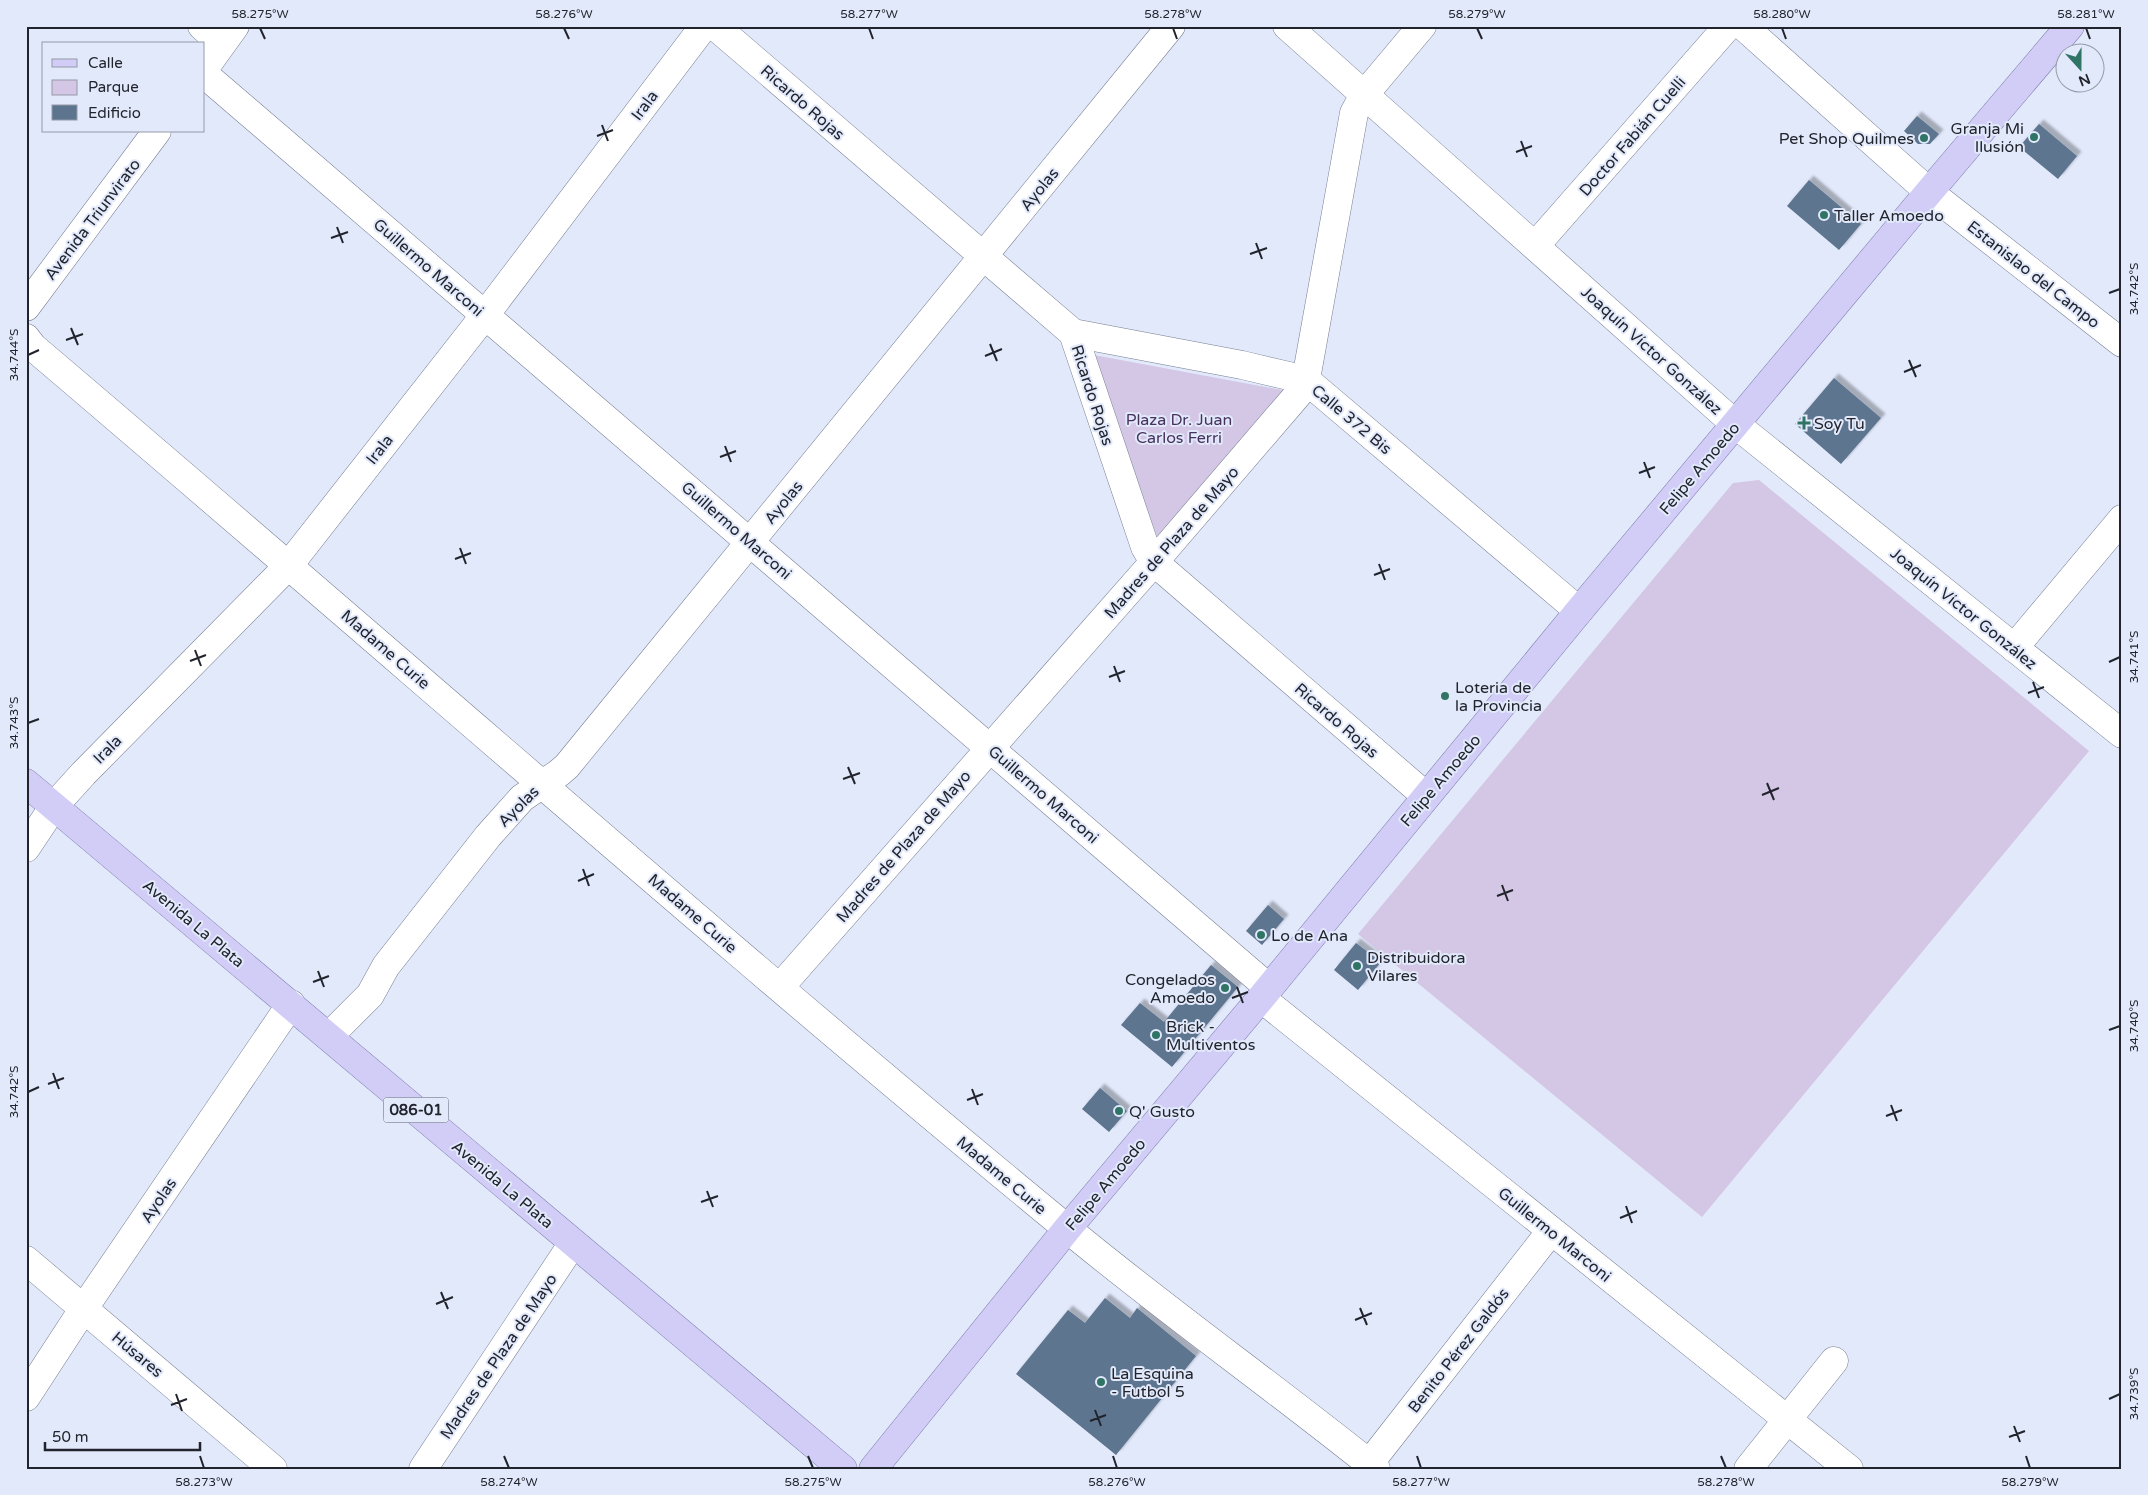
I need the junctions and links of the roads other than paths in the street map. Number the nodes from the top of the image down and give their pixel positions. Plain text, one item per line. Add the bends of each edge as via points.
1 (202, 26) edge
2 (704, 26) edge
3 (714, 26) edge
4 (1171, 26) edge
5 (1287, 26) edge
6 (1422, 26) edge
7 (1728, 26) edge
8 (1743, 26) edge
9 (2070, 26) edge
10 (229, 35) edge
11 (205, 68) edge
12 (205, 75) edge
13 (1364, 94) junction
14 (156, 132) edge
15 (1928, 192) junction
16 (1535, 246) junction
17 (984, 258) junction
18 (26, 307) edge
19 (485, 315) junction
20 (1073, 333) junction
21 (26, 338) edge
22 (2122, 342) edge
23 (1306, 380) junction
24 (1735, 424) junction
25 (2122, 519) edge
26 (751, 542) junction
27 (1154, 562) junction
28 (289, 565) junction
29 (1579, 611) junction
30 (2014, 648) junction
31 (2122, 734) edge
32 (990, 747) junction
33 (26, 783) edge
34 (541, 783) junction
35 (1426, 796) junction
36 (54, 806) junction
37 (26, 848) edge
38 (780, 987) junction
39 (1265, 993) junction
40 (291, 1004) junction
41 (329, 1036) junction
42 (1067, 1229) junction
43 (1551, 1232) junction
44 (573, 1243) junction
45 (26, 1260) edge
46 (84, 1308) junction
47 (1834, 1360) dead end
48 (26, 1397) edge
49 (1788, 1420) junction
50 (1370, 1467) edge
51 (273, 1469) edge
52 (423, 1469) edge
53 (843, 1469) edge
54 (873, 1469) edge
55 (1748, 1469) edge
56 (1849, 1469) edge

1 - 10 street
2 - 19 street, Irala
3 - 17 street, Ricardo Rojas
4 - 17 street, Ayolas
5 - 13 street, Joaquín Víctor González
6 - 13 street, Madres de Plaza de Mayo
7 - 16 street, Doctor Fabián Cuelli
8 - 15 street, Estanislao del Campo
9 - 15 main road, Felipe Amoedo
10 - 11 street
12 - 19 street, Guillermo Marconi
13 - 16 street, Joaquín Víctor González
13 - 23 street, Madres de Plaza de Mayo via 1354,113
14 - 18 street, Avenida Triunvirato
15 - 22 street, Estanislao del Campo
15 - 24 main road, Felipe Amoedo
16 - 24 street, Joaquín Víctor González
17 - 20 street, Ricardo Rojas
17 - 26 street, Ayolas
19 - 26 street, Guillermo Marconi
19 - 28 street, Irala
20 - 23 street, Calle 372 Bis
20 - 27 street, Ricardo Rojas via 1145,547
21 - 28 street, Madame Curie
23 - 27 street, Madres de Plaza de Mayo via 1300,392
23 - 29 street, Calle 372 Bis
24 - 29 main road, Felipe Amoedo
24 - 30 street, Joaquín Víctor González
25 - 30 street
26 - 32 street, Guillermo Marconi
26 - 34 street, Ayolas via 566,766
27 - 32 street, Madres de Plaza de Mayo
27 - 35 street, Ricardo Rojas
28 - 34 street, Madame Curie
28 - 36 street, Irala
29 - 35 main road, Felipe Amoedo
30 - 31 street, Joaquín Víctor González
32 - 38 street, Madres de Plaza de Mayo
32 - 39 street, Guillermo Marconi
33 - 36 main road, Avenida La Plata / 086-01
34 - 38 street, Madame Curie
34 - 41 street, Ayolas via 522,798 488,836 386,966 370,994
35 - 39 main road, Felipe Amoedo
36 - 37 street, Irala
36 - 40 main road, Avenida La Plata / 086-01
38 - 42 street, Madame Curie
39 - 42 main road, Felipe Amoedo
39 - 43 street, Guillermo Marconi
40 - 41 main road, Avenida La Plata / 086-01
40 - 46 street, Ayolas
41 - 44 main road, Avenida La Plata / 086-01
42 - 50 street, Madame Curie
42 - 54 main road, Felipe Amoedo
43 - 49 street, Guillermo Marconi
43 - 50 street, Benito Pérez Galdós
44 - 52 street, Madres de Plaza de Mayo
44 - 53 main road, Avenida La Plata / 086-01
45 - 46 street, Húsares
46 - 48 street, Ayolas
46 - 51 street, Húsares
47 - 49 street
49 - 55 street
49 - 56 street, Guillermo Marconi

